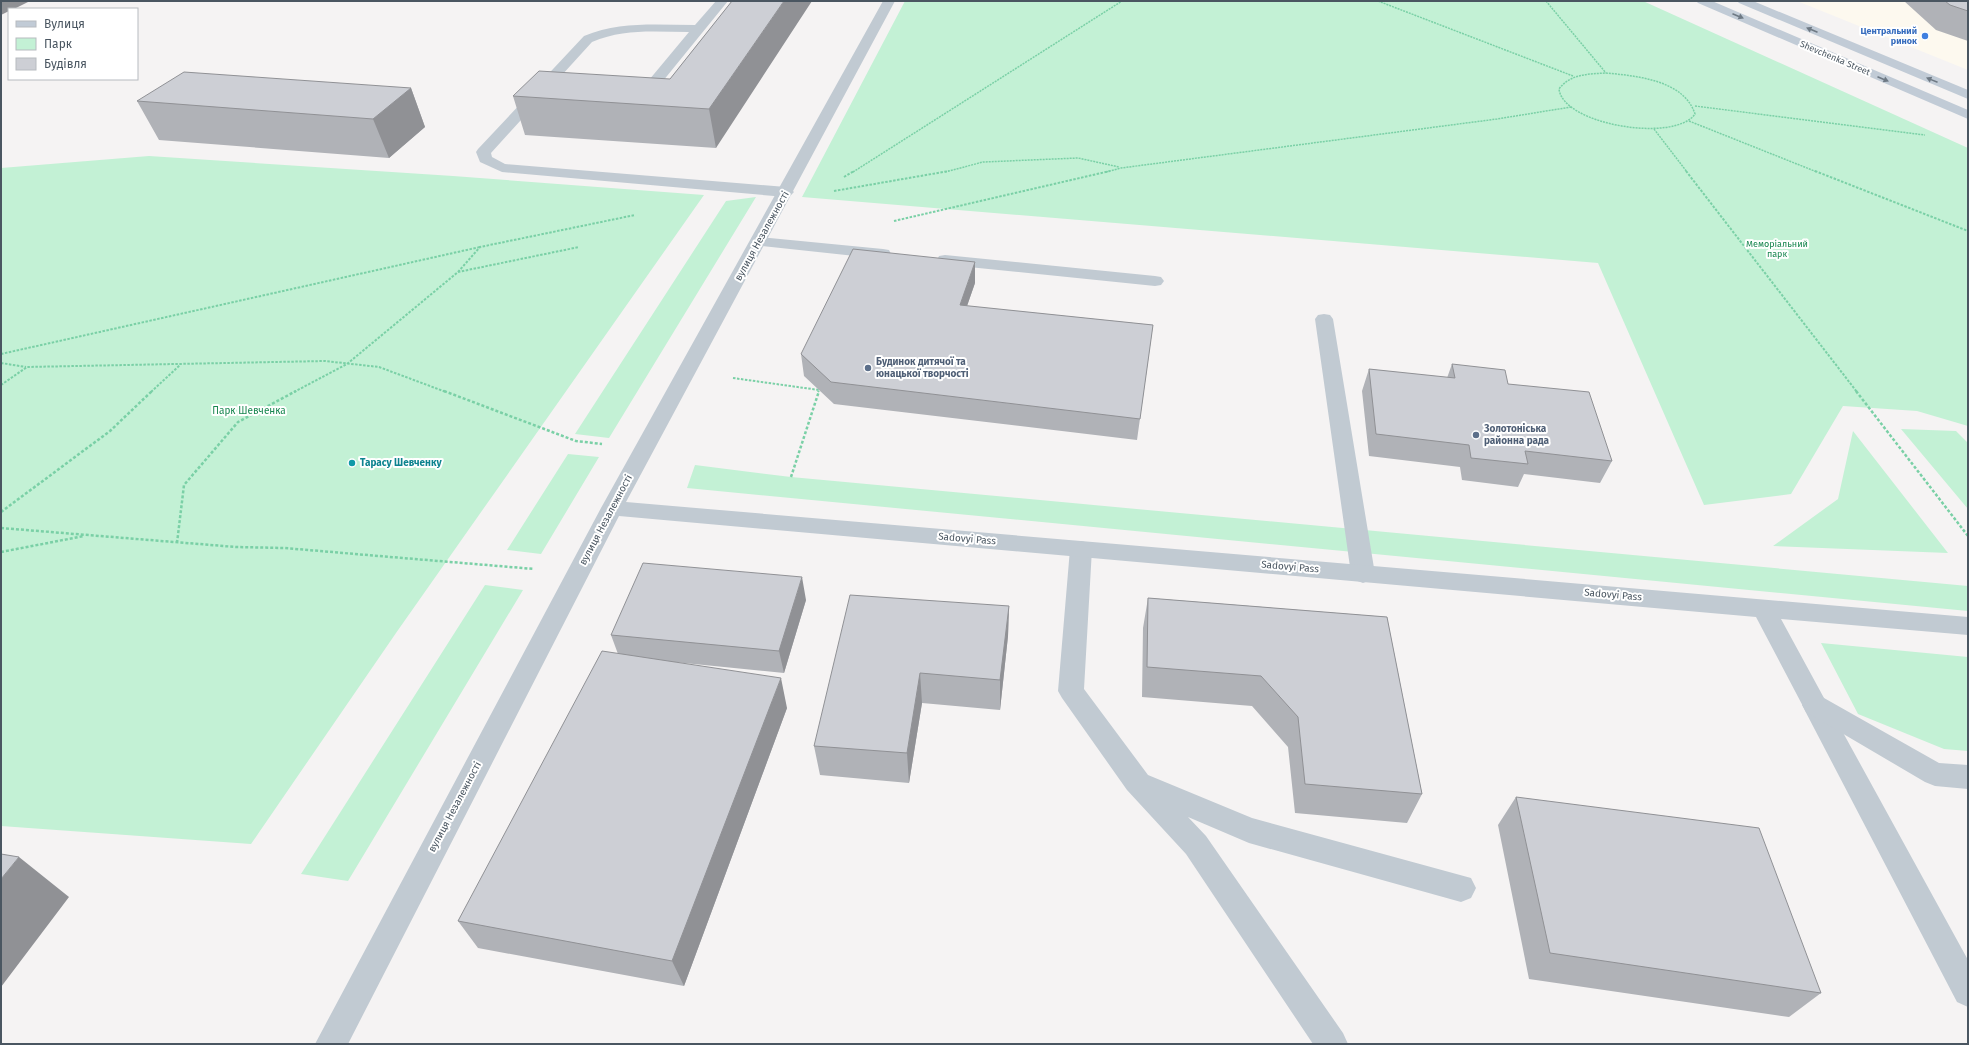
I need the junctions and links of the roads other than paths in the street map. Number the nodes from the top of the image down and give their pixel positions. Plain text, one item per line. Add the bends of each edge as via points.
1 (722, 1) edge
2 (889, 1) edge
3 (1702, 1) edge
4 (1743, 1) edge
5 (698, 29) junction
6 (534, 94) junction
7 (557, 95) edge
8 (1968, 95) edge
9 (617, 97) edge
10 (1968, 115) edge
11 (786, 192) junction
12 (759, 242) junction
13 (896, 255) edge
14 (927, 258) edge
15 (1155, 281) dead end
16 (1324, 319) dead end
17 (612, 508) junction
18 (1081, 549) junction
19 (1363, 574) junction
20 (1763, 608) junction
21 (1968, 626) edge
22 (1815, 706) junction
23 (1968, 777) edge
24 (1136, 782) junction
25 (1461, 888) dead end
26 (1968, 991) edge
27 (331, 1044) edge
28 (1332, 1044) edge

1 - 5 street
2 - 11 street, вулиця Незалежності
3 -> 10 main road, Shevchenka Street
8 -> 4 main road, Shevchenka Street
5 - 6 street via 626,28 601,32 588,39
5 - 9 street via 649,89
6 - 7 street
6 - 11 street via 482,152 485,159 502,168
11 - 12 street, вулиця Незалежності
12 - 13 street
12 - 17 street, вулиця Незалежності
14 - 15 street
16 - 19 street
17 - 18 street, Sadovyi Pass
17 - 27 street, вулиця Незалежності
18 - 19 street, Sadovyi Pass
18 - 24 street via 1071,691
19 - 20 street, Sadovyi Pass
20 - 21 street, Sadovyi Pass
20 - 22 street
22 - 23 street via 1935,774
22 - 26 street
24 - 25 street via 1249,830
24 - 28 street via 1196,845

